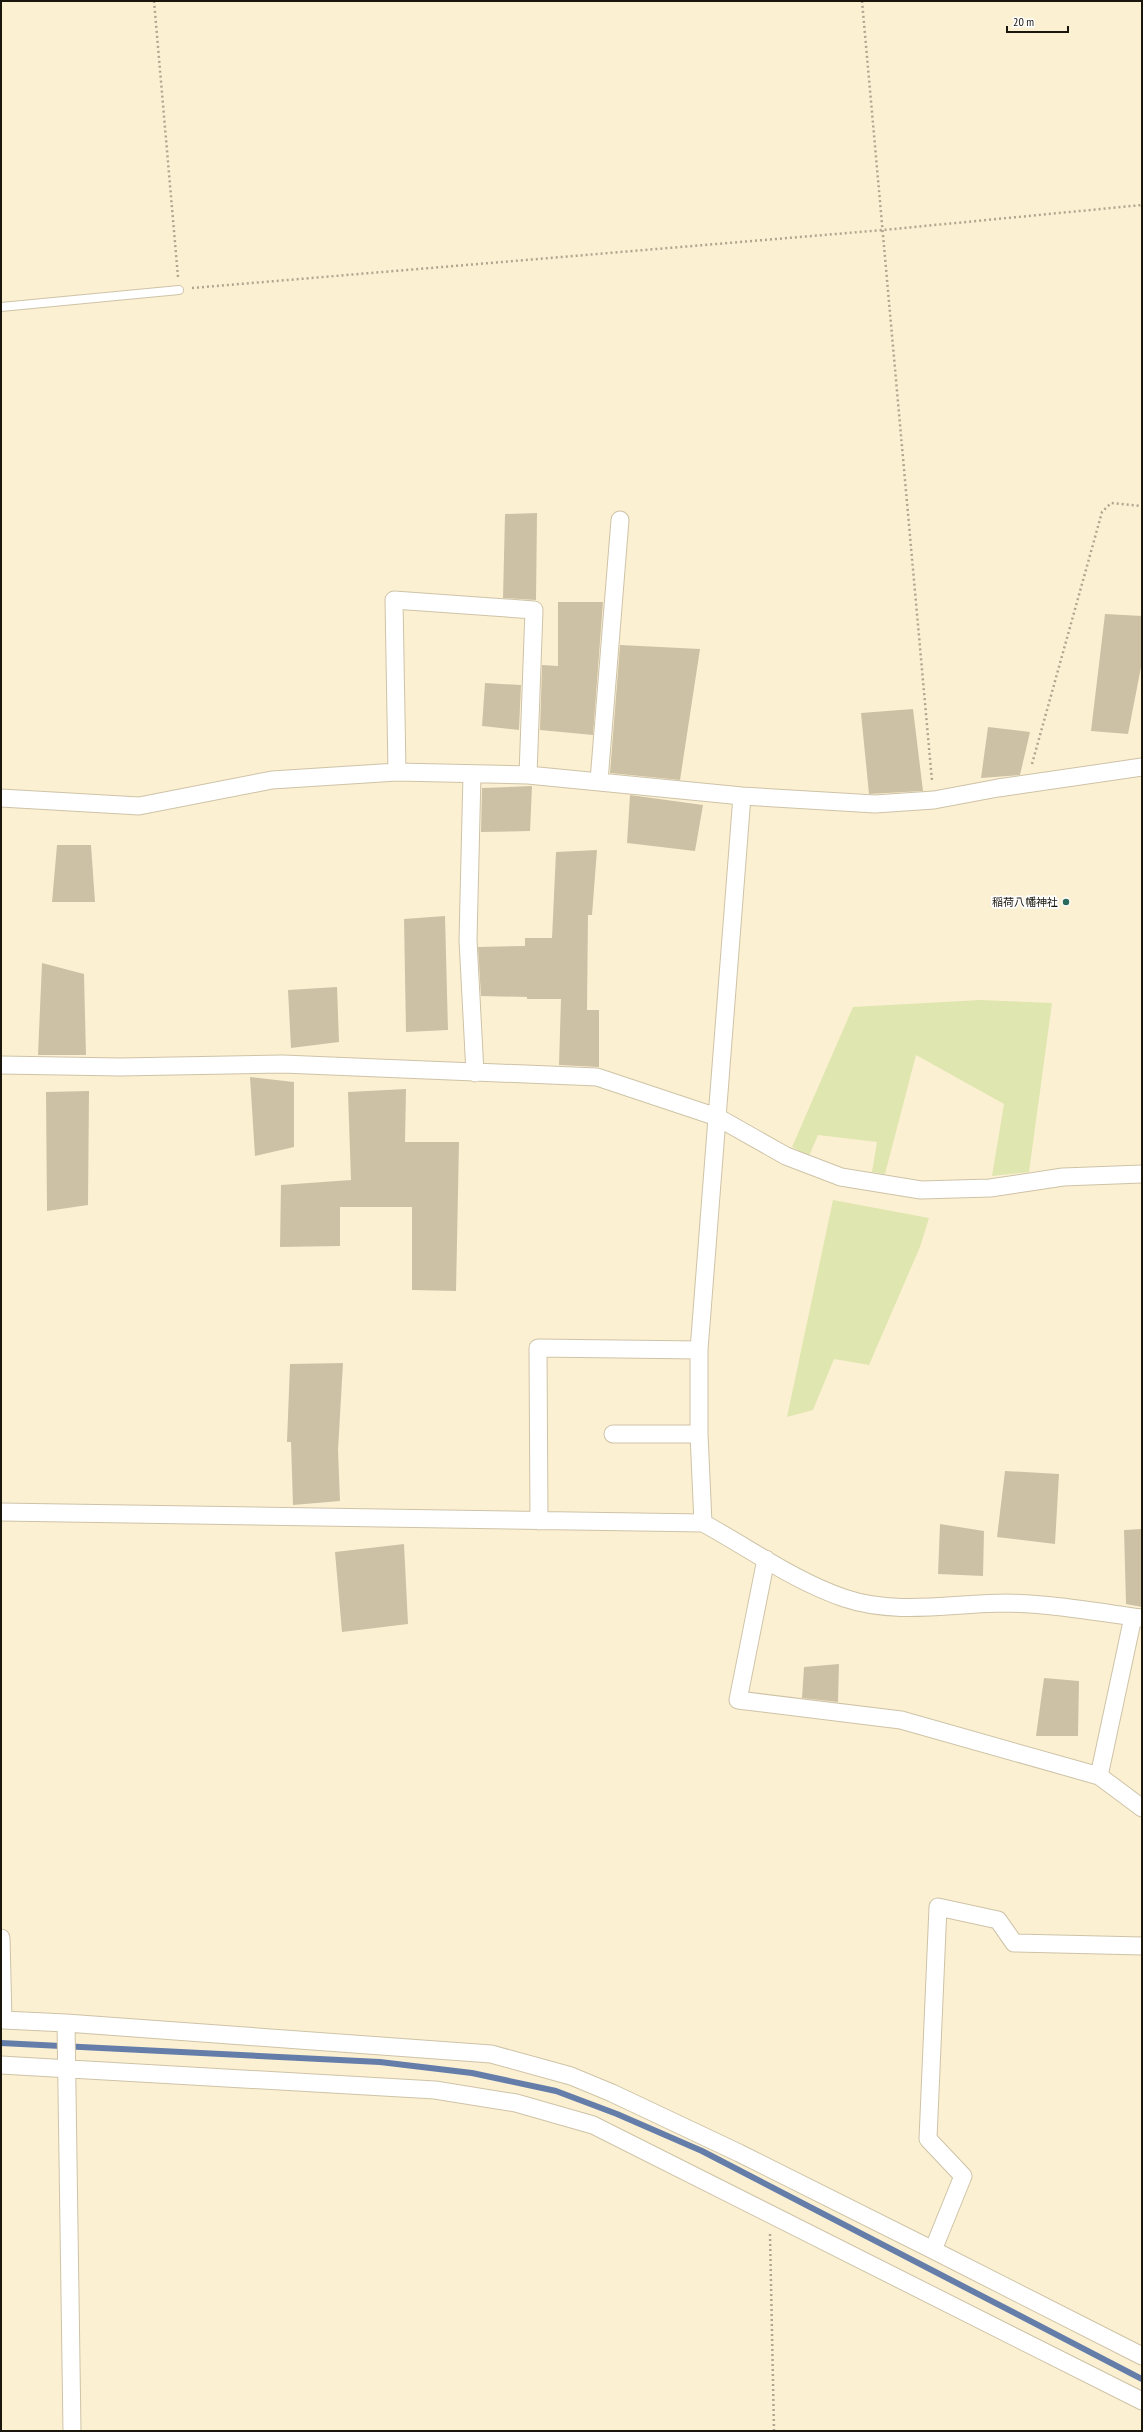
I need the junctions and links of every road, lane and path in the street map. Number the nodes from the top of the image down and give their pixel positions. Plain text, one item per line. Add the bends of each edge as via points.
1 (154, 1) edge
2 (862, 1) edge
3 (1142, 205) edge
4 (883, 230) junction
5 (179, 290) junction
6 (1, 307) edge
7 (1142, 506) edge
8 (620, 520) dead end
9 (1142, 767) edge
10 (396, 772) junction
11 (472, 774) junction
12 (528, 775) junction
13 (600, 781) junction
14 (1026, 784) junction
15 (742, 796) junction
16 (1, 798) edge
17 (934, 800) junction
18 (1, 1065) edge
19 (475, 1073) junction
20 (718, 1118) junction
21 (1142, 1174) edge
22 (699, 1350) junction
23 (613, 1434) dead end
24 (699, 1434) junction
25 (1, 1512) edge
26 (539, 1521) junction
27 (703, 1522) junction
28 (766, 1558) junction
29 (1138, 1617) edge
30 (1099, 1776) junction
31 (1142, 1808) edge
32 (1, 1938) edge
33 (1142, 1946) edge
34 (66, 2028) junction
35 (67, 2064) junction
36 (1, 2065) edge
37 (770, 2213) junction
38 (933, 2250) junction
39 (1142, 2356) edge
40 (1142, 2401) edge
41 (72, 2431) edge
42 (774, 2431) edge

1 - 5 path
2 - 4 path
3 - 4 path
4 - 5 path
4 - 17 path
5 - 6 lane
7 - 14 path via 1111,503 1102,512
8 - 13 street
9 - 14 street
10 - 11 street
10 - 12 street via 394,600 534,610
10 - 16 street via 272,780 139,806
11 - 12 street
11 - 19 street via 468,940
12 - 13 street
13 - 15 street
14 - 17 street
15 - 17 street via 875,804
15 - 20 street
18 - 19 street via 120,1067 283,1064
19 - 20 street via 597,1077
20 - 21 street via 786,1156 841,1177 921,1190 990,1188 1063,1178
20 - 22 street
22 - 24 street
22 - 26 street via 538,1348
23 - 24 street
24 - 27 street
25 - 26 street
26 - 27 street
27 - 28 street
28 - 29 street via 794,1576 845,1598 875,1605 936,1608 1006,1603
28 - 30 street via 738,1700 900,1720
29 - 30 street
30 - 31 street
32 - 34 street via 3,2020
33 - 38 street via 1014,1943 998,1920 938,1907 928,2139 963,2176
34 - 35 street
34 - 38 street via 498,2056 571,2076 612,2093
35 - 36 street
35 - 37 street via 435,2090 516,2103 593,2125
35 - 41 street
37 - 40 street
37 - 42 path
38 - 39 street

